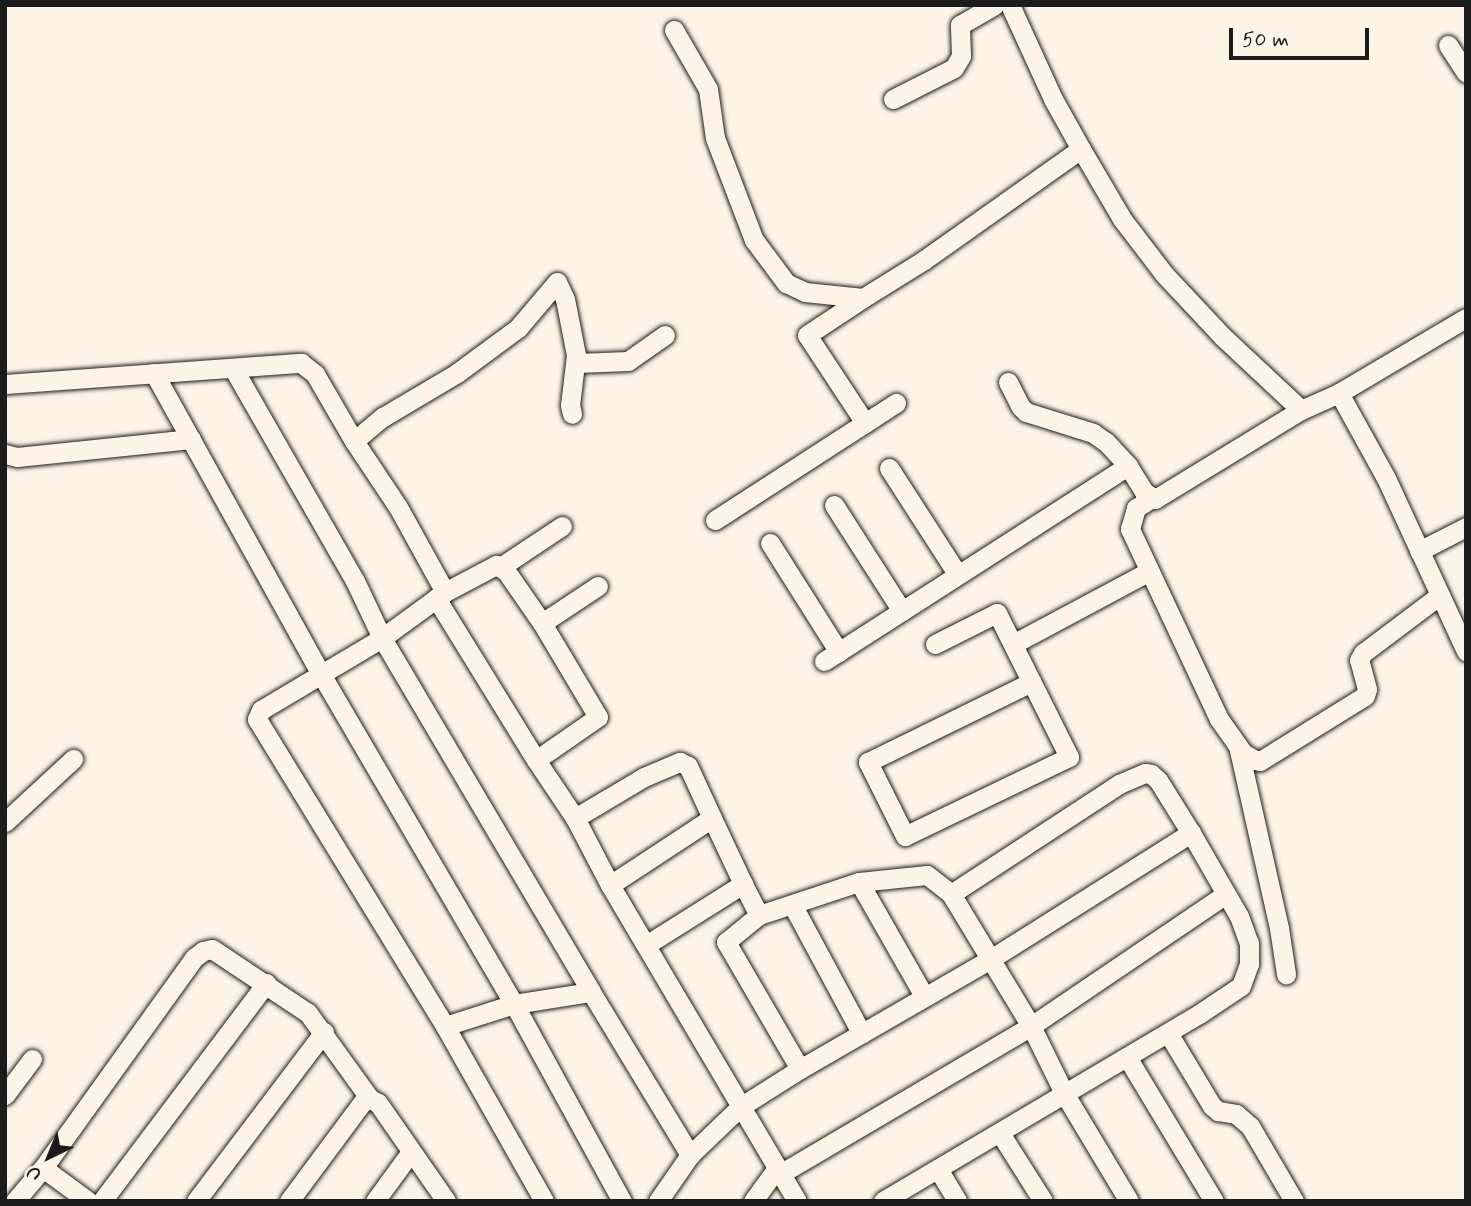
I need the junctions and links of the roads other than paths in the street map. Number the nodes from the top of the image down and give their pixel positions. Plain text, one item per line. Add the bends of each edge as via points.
1 (993, 5) edge
2 (1010, 5) edge
3 (674, 30) dead end
4 (1448, 45) dead end
5 (1466, 73) edge
6 (893, 99) dead end
7 (1081, 149) junction
8 (863, 299) junction
9 (1466, 318) edge
10 (665, 335) dead end
11 (577, 363) junction
12 (233, 368) junction
13 (153, 373) junction
14 (1008, 382) dead end
15 (5, 384) edge
16 (1339, 393) junction
17 (896, 403) dead end
18 (1300, 410) junction
19 (572, 414) dead end
20 (865, 423) junction
21 (191, 439) junction
22 (354, 442) junction
23 (5, 454) edge
24 (1128, 466) junction
25 (889, 468) dead end
26 (1152, 498) junction
27 (834, 505) dead end
28 (715, 520) dead end
29 (562, 526) dead end
30 (1466, 527) edge
31 (770, 543) dead end
32 (1419, 551) junction
33 (502, 566) junction
34 (1148, 572) junction
35 (958, 575) junction
36 (598, 586) dead end
37 (440, 595) junction
38 (1440, 595) junction
39 (902, 611) junction
40 (542, 623) junction
41 (382, 638) junction
42 (935, 644) dead end
43 (1013, 644) junction
44 (1466, 651) edge
45 (321, 674) junction
46 (1031, 682) junction
47 (1238, 746) junction
48 (73, 760) dead end
49 (536, 760) junction
50 (575, 818) junction
51 (712, 818) junction
52 (5, 822) edge
53 (1191, 833) junction
54 (859, 882) junction
55 (743, 884) junction
56 (610, 885) junction
57 (951, 894) junction
58 (1226, 894) junction
59 (793, 906) junction
60 (759, 915) junction
61 (646, 944) junction
62 (989, 960) junction
63 (1286, 974) dead end
64 (266, 983) junction
65 (591, 992) junction
66 (925, 996) junction
67 (514, 1004) junction
68 (445, 1026) junction
69 (1031, 1026) junction
70 (324, 1032) junction
71 (1168, 1032) junction
72 (862, 1034) junction
73 (1127, 1056) junction
74 (32, 1059) dead end
75 (800, 1069) junction
76 (1064, 1093) junction
77 (5, 1095) edge
78 (370, 1099) junction
79 (740, 1107) junction
80 (1000, 1133) junction
81 (410, 1153) junction
82 (690, 1155) junction
83 (43, 1168) junction
84 (938, 1169) junction
85 (778, 1171) junction
86 (15, 1201) edge
87 (88, 1201) edge
88 (102, 1201) edge
89 (196, 1201) edge
90 (289, 1201) edge
91 (375, 1201) edge
92 (446, 1201) edge
93 (544, 1201) edge
94 (622, 1201) edge
95 (658, 1201) edge
96 (752, 1201) edge
97 (797, 1201) edge
98 (883, 1201) edge
99 (957, 1201) edge
100 (1043, 1201) edge
101 (1129, 1201) edge
102 (1213, 1201) edge
103 (1294, 1201) edge

1 - 6 street via 960,25 961,56 954,68
2 - 7 street
3 - 8 street via 708,89 721,156 760,250 777,274 796,289
4 - 5 street
7 - 8 street
7 - 18 street via 1122,219 1164,274
8 - 20 street via 807,335
9 - 16 street
10 - 11 street via 628,361
11 - 19 street
11 - 22 street via 565,299 557,282 518,328 457,373 383,417
12 - 13 street
12 - 22 street via 306,365
12 - 41 street via 355,581
13 - 15 street
13 - 21 street
14 - 24 street via 1024,410 1093,433
16 - 18 street
16 - 32 street via 1386,478
17 - 20 street
18 - 26 street
20 - 28 street
21 - 23 street via 17,457
21 - 45 street
22 - 37 street via 398,507
24 - 26 street
24 - 35 street
25 - 35 street
26 - 34 street via 1136,508 1130,529
27 - 39 street
29 - 33 street
30 - 32 street
31 - 39 street via 832,656
32 - 38 street
33 - 37 street
33 - 40 street
34 - 43 street
34 - 47 street via 1204,690
35 - 39 street
36 - 40 street
37 - 41 street
37 - 49 street
38 - 44 street
38 - 47 street via 1367,648 1359,660 1367,689 1363,698 1260,761
40 - 49 street via 598,716
41 - 45 street
41 - 65 street
42 - 43 street via 998,613
43 - 46 street
45 - 67 street
45 - 68 street via 261,710 258,723
46 - 46 street via 1069,757 905,836 868,762
47 - 63 street
48 - 52 street
49 - 50 street
50 - 51 street via 680,762 688,766
50 - 56 street
51 - 55 street
51 - 56 street
53 - 57 street via 1158,780 1145,773 1119,784
53 - 58 street
53 - 62 street
54 - 57 street via 925,874
54 - 59 street
54 - 66 street
55 - 60 street
55 - 61 street
56 - 61 street
57 - 62 street
58 - 69 street
58 - 71 street via 1249,943 1243,982 1239,989
59 - 60 street
59 - 72 street
60 - 75 street via 729,937 727,947
61 - 79 street
62 - 66 street
62 - 69 street
64 - 70 street via 308,1013
64 - 83 street via 212,949 194,958
64 - 88 street
65 - 67 street
65 - 82 street
66 - 72 street
67 - 68 street
67 - 94 street
68 - 93 street
69 - 76 street
69 - 85 street
70 - 78 street
70 - 89 street
71 - 73 street
71 - 103 street via 1212,1106 1236,1114 1250,1126
72 - 75 street
73 - 76 street
73 - 102 street
74 - 77 street
75 - 79 street
76 - 80 street
76 - 101 street
78 - 81 street via 378,1103
78 - 90 street via 363,1100
79 - 82 street
79 - 85 street
80 - 84 street
80 - 100 street
81 - 91 street
81 - 92 street
82 - 95 street
83 - 86 street
83 - 87 street
84 - 98 street
84 - 99 street
85 - 96 street
85 - 97 street

